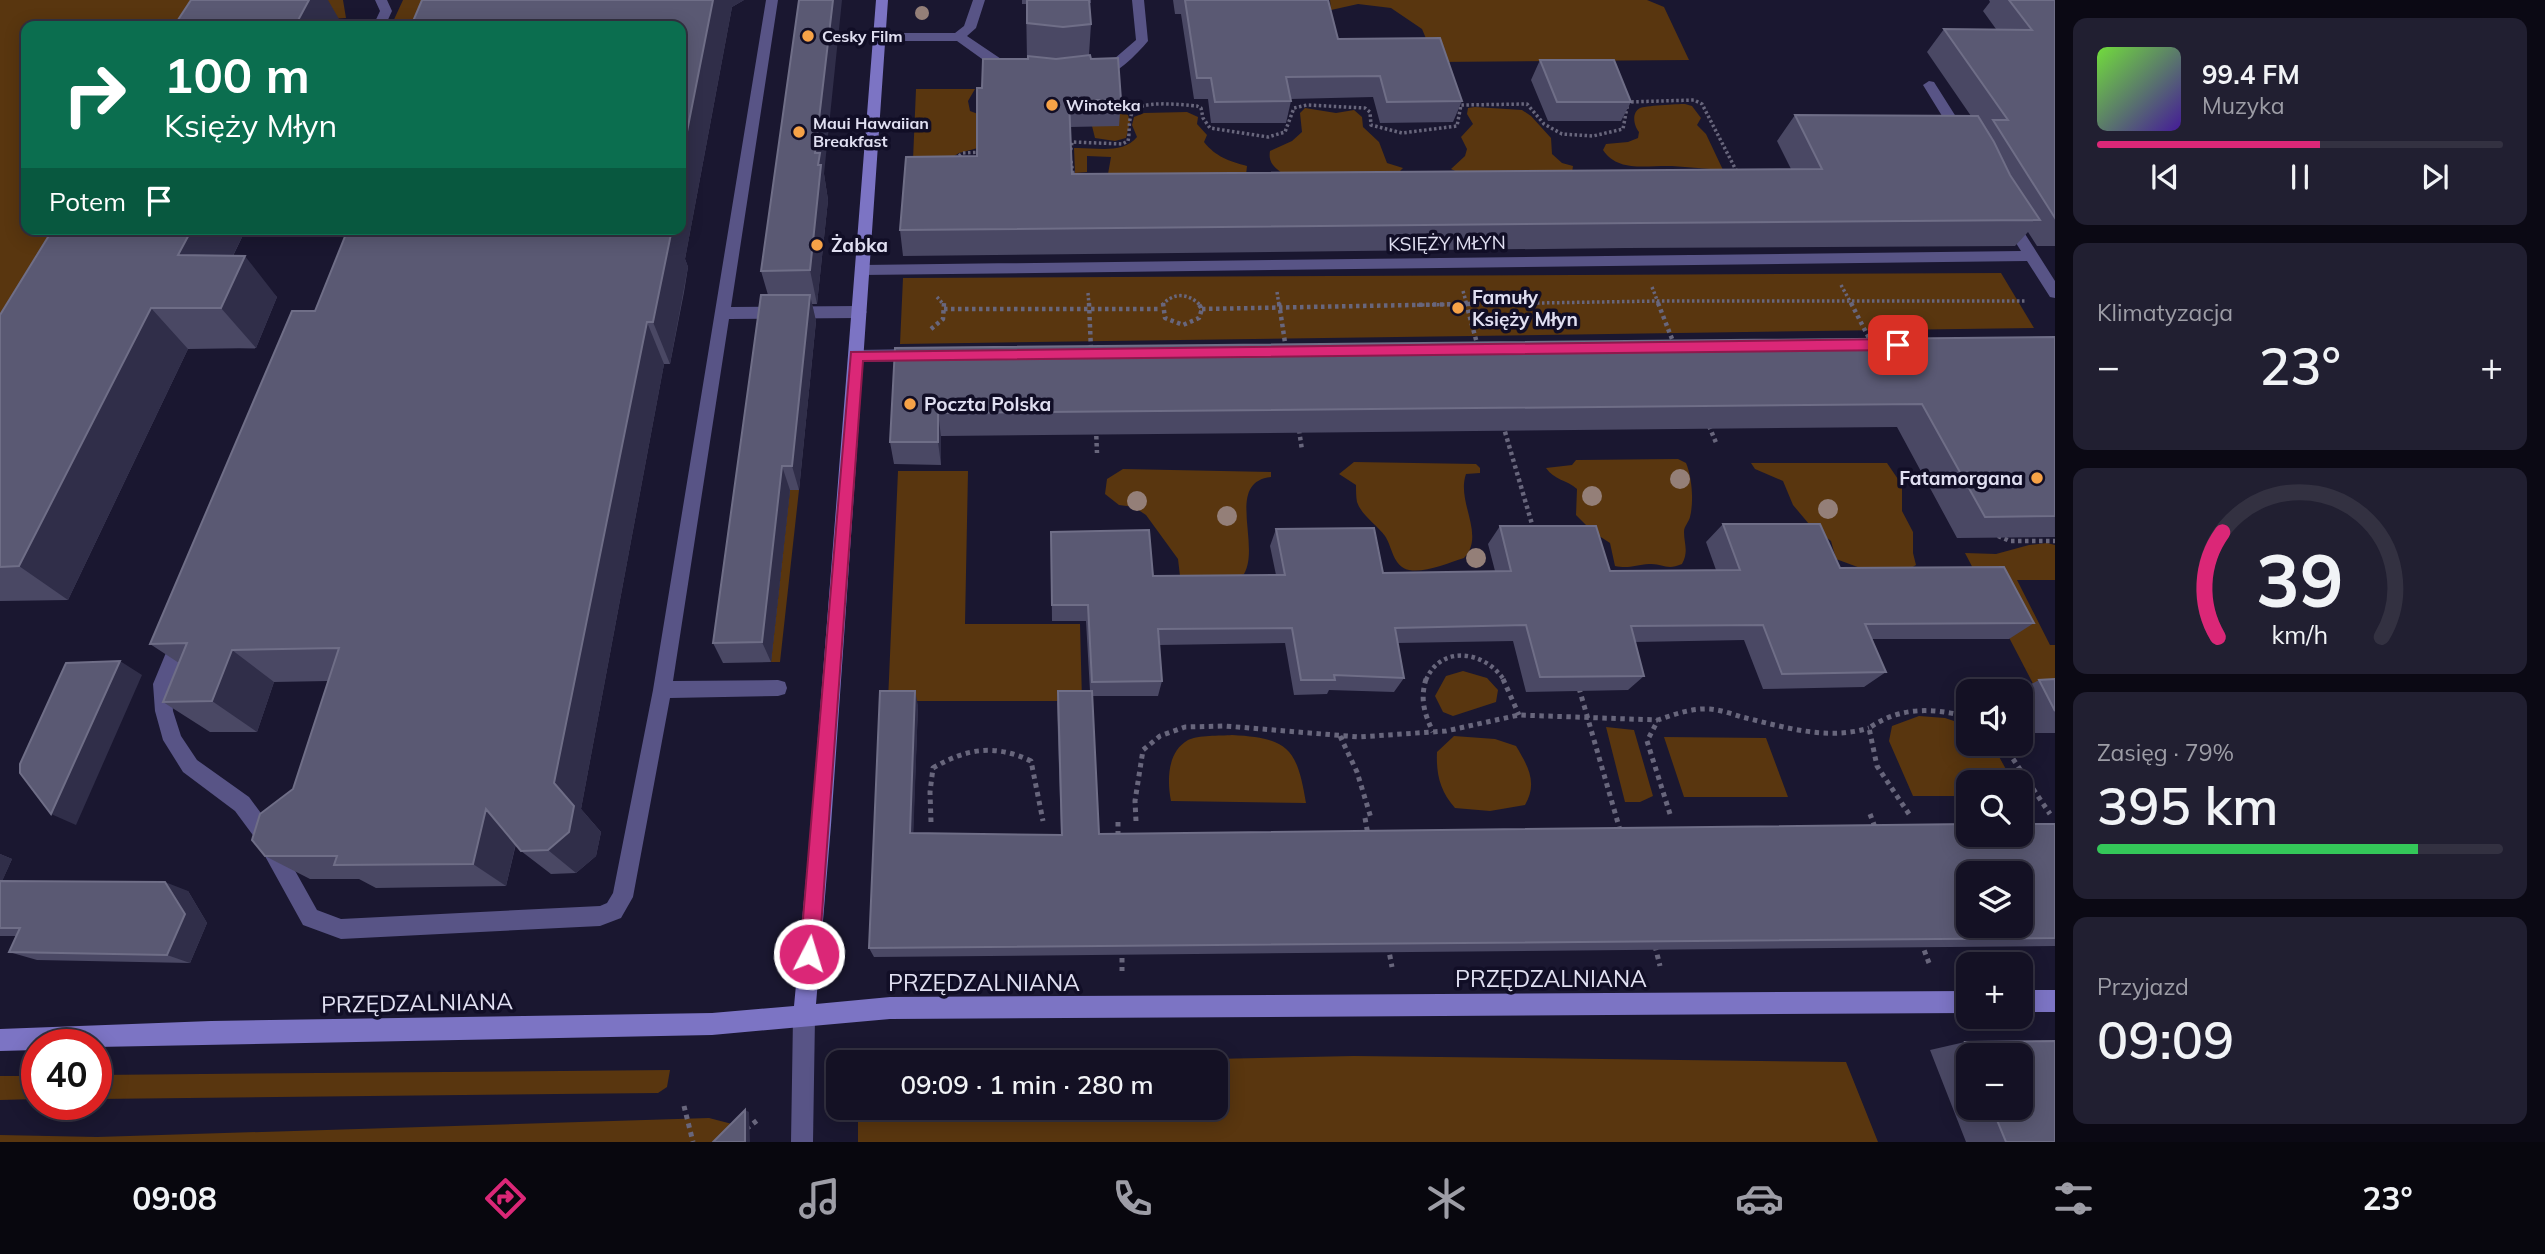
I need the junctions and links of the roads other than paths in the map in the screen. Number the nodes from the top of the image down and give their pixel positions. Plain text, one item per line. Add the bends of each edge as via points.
1 (381, 0) edge
2 (772, 0) edge
3 (882, 0) edge
4 (979, 0) edge
5 (1138, 0) edge
6 (382, 21) edge
7 (879, 37) junction
8 (958, 37) junction
9 (1016, 73) edge
10 (1083, 76) edge
11 (1929, 85) dead end
12 (1966, 144) edge
13 (2001, 208) edge
14 (2032, 256) junction
15 (862, 270) junction
16 (2055, 293) edge
17 (859, 312) junction
18 (722, 313) junction
19 (929, 355) edge
20 (856, 356) junction
21 (188, 621) edge
22 (778, 688) dead end
23 (662, 690) junction
24 (2033, 1001) edge
25 (2055, 1001) edge
26 (1956, 1002) edge
27 (804, 1017) junction
28 (0, 1040) edge
29 (802, 1142) edge

1 - 6 street via 386,12
2 - 18 street
3 - 7 street
4 - 8 street via 970,28
5 - 10 street via 1142,41 1099,74
7 - 8 street
7 - 15 street
8 - 9 street via 993,64
11 - 12 street
13 - 14 street
14 - 15 street, KSIĘŻY MŁYN
14 - 16 street
15 - 17 street
17 - 18 street
17 - 20 street
18 - 23 street
19 - 20 street
20 - 27 street
21 - 23 street via 162,684 173,740 190,766 242,804 310,918 341,929 600,916 614,911 623,897
22 - 23 street
24 - 25 street
26 - 27 street, PRZĘDZALNIANA via 890,1009
27 - 28 street, PRZĘDZALNIANA via 694,1025
27 - 29 street

